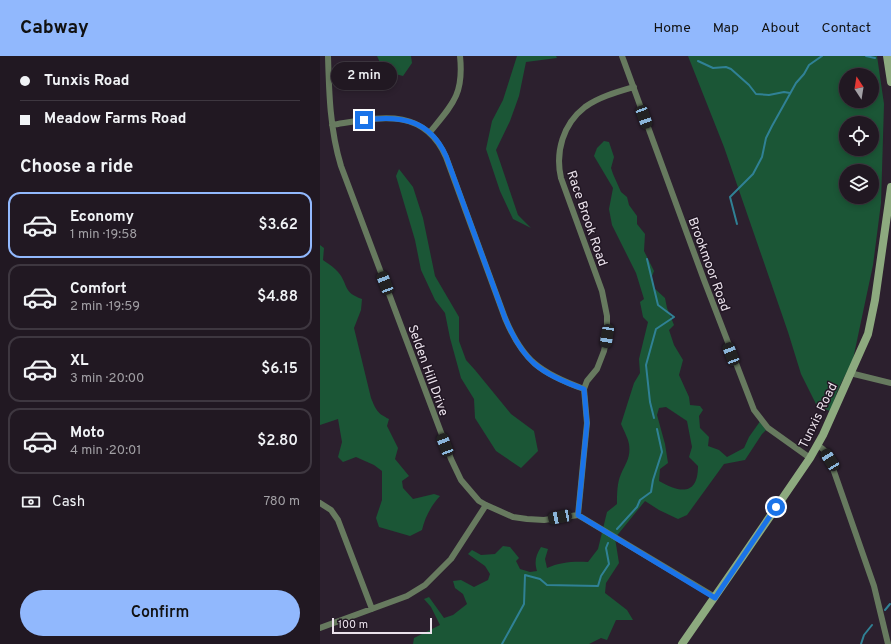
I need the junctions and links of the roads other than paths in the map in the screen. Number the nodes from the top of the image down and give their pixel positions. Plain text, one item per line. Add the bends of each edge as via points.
1 (328, 56) edge
2 (460, 56) edge
3 (622, 56) edge
4 (887, 56) edge
5 (891, 82) edge
6 (634, 87) junction
7 (332, 125) junction
8 (430, 132) junction
9 (891, 187) edge
10 (850, 373) junction
11 (891, 383) edge
12 (584, 389) junction
13 (818, 445) junction
14 (810, 458) junction
15 (320, 503) edge
16 (486, 506) junction
17 (578, 515) junction
18 (715, 598) junction
19 (372, 609) junction
20 (320, 628) edge
21 (682, 644) edge
22 (888, 644) edge

1 - 7 street, Selden Hill Drive
2 - 8 street via 458,93
3 - 6 street, Brookmoor Road
4 - 5 street
6 - 12 street, Race Brook Road via 598,100 580,112 566,130 559,154 561,178 602,291 607,316 607,336 602,357 597,369 586,381
6 - 14 street, Brookmoor Road via 754,410 768,428
7 - 8 street via 393,118 415,123
7 - 16 street, Selden Hill Drive via 341,166 450,459 461,480
8 - 12 street via 446,156 514,339 544,372
9 - 10 street, Tunxis Road via 872,317 868,334
10 - 11 street
10 - 13 street, Tunxis Road
12 - 17 street via 587,423
13 - 14 street, Tunxis Road
13 - 22 street via 830,460 874,586
14 - 18 street, Tunxis Road
15 - 19 street via 331,510 338,520
16 - 17 street, Selden Hill Drive via 521,519 544,520
16 - 19 street via 455,554 433,578 412,594
17 - 18 street
18 - 21 street, Tunxis Road
19 - 20 street

